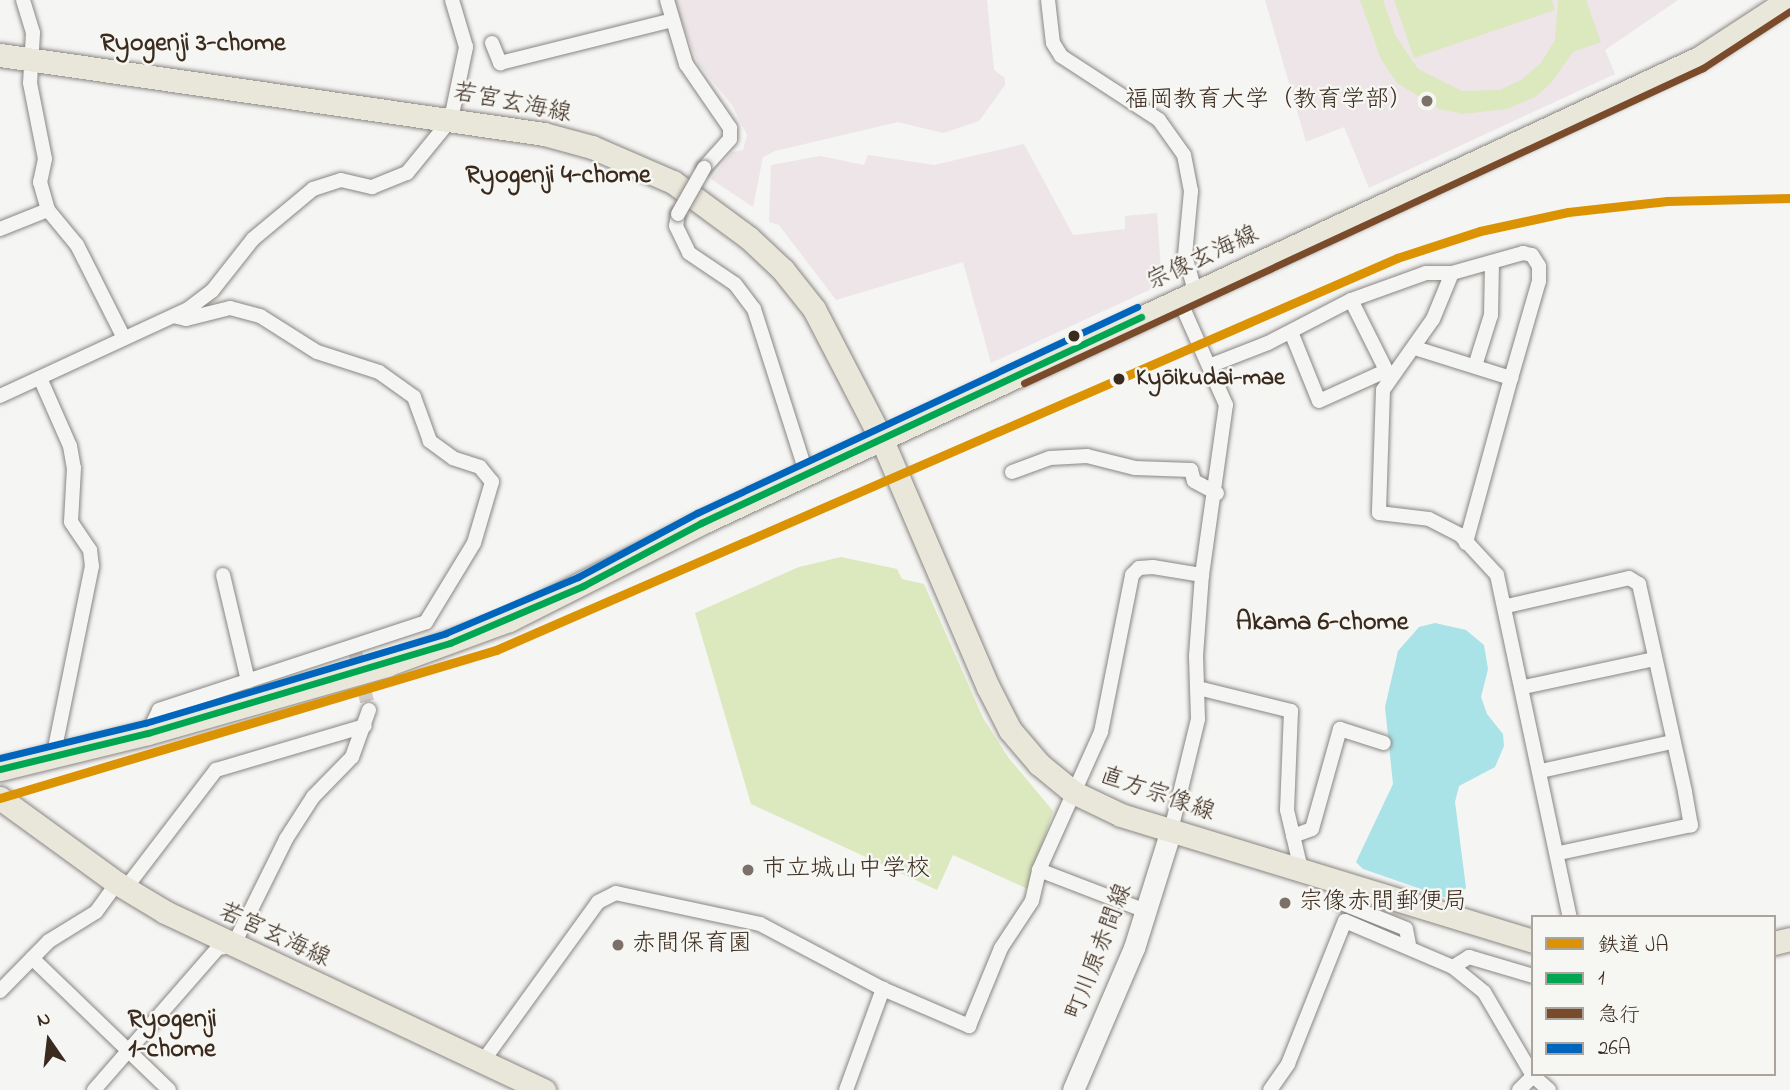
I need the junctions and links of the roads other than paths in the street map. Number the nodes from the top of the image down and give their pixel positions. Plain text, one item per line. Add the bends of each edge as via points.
1 (23, 0) edge
2 (452, 0) edge
3 (667, 0) edge
4 (1048, 0) edge
5 (1788, 0) edge
6 (671, 20) junction
7 (492, 43) dead end
8 (0, 55) edge
9 (31, 60) junction
10 (450, 119) junction
11 (48, 210) junction
12 (0, 229) edge
13 (1492, 262) junction
14 (1452, 273) junction
15 (1187, 295) junction
16 (1351, 300) junction
17 (174, 316) junction
18 (1290, 332) junction
19 (124, 338) junction
20 (1415, 348) junction
21 (1208, 363) junction
22 (1475, 366) junction
23 (1388, 374) junction
24 (40, 378) junction
25 (1511, 378) junction
26 (0, 396) edge
27 (881, 440) junction
28 (1012, 472) dead end
29 (807, 475) junction
30 (1217, 493) junction
31 (1466, 543) junction
32 (223, 575) dead end
33 (1202, 575) junction
34 (1507, 606) junction
35 (1655, 659) junction
36 (248, 681) junction
37 (1524, 687) junction
38 (1198, 688) junction
39 (369, 710) tunnel mouth
40 (365, 726) junction
41 (148, 733) junction
42 (1672, 742) junction
43 (1384, 743) dead end
44 (53, 758) junction
45 (0, 769) edge
46 (1541, 771) junction
47 (0, 785) edge
48 (1073, 792) junction
49 (0, 798) edge
50 (1171, 830) junction
51 (1293, 836) junction
52 (1559, 853) junction
53 (1301, 869) junction
54 (1039, 870) junction
55 (1342, 882) junction
56 (121, 886) junction
57 (1146, 911) junction
58 (1570, 915) edge
59 (1531, 941) edge
60 (1409, 944) junction
61 (233, 946) junction
62 (32, 958) junction
63 (1453, 967) junction
64 (1531, 974) edge
65 (883, 989) junction
66 (0, 991) edge
67 (128, 1051) junction
68 (483, 1061) junction
69 (1531, 1073) edge
70 (1533, 1076) joint
71 (94, 1090) edge
72 (169, 1090) edge
73 (544, 1090) edge
74 (846, 1090) edge
75 (1073, 1090) edge
76 (1270, 1090) edge
77 (1519, 1090) edge
78 (1549, 1090) edge

1 - 9 street via 33,33
2 - 10 street via 466,47
3 - 6 street
4 - 15 street via 1053,43 1061,56 1159,120 1184,155 1191,191
5 - 15 main road, 宗像玄海線 via 1699,58
6 - 7 street via 500,63
6 - 29 street, bridge via 686,64 730,128 730,139 704,167 676,226 689,253 735,284 754,309
8 - 9 main road, 若宮玄海線
9 - 10 main road, 若宮玄海線
9 - 11 street via 30,83 45,159 40,182
10 - 17 street via 428,152 389,183 372,187 341,180 313,189 253,239 212,291
10 - 27 main road, 若宮玄海線 via 592,147 673,183 713,209 783,270 814,309
11 - 12 street
11 - 19 street via 77,245
13 - 14 street
13 - 22 street via 1491,315
13 - 25 street via 1523,253 1532,255 1539,266
14 - 16 street via 1426,273
14 - 20 street
15 - 21 street via 1192,330
15 - 27 main road, 宗像玄海線
16 - 18 street
16 - 23 street
17 - 19 street
17 - 36 street via 186,319 230,308 260,316 317,352 379,372 414,397 430,441 453,458 480,467 492,482 474,543 426,622
18 - 21 street
18 - 23 street via 1319,401
19 - 24 street
20 - 22 street
20 - 23 street
21 - 30 street via 1226,405
22 - 25 street
23 - 31 street via 1383,390 1380,513 1429,519
24 - 26 street
24 - 44 street via 70,446 74,468 71,522 90,550 92,566
25 - 31 street
27 - 29 main road, 宗像玄海線
27 - 48 main road, 直方宗像線 via 1010,730 1039,764
28 - 30 street via 1050,458 1087,456 1135,468 1191,470 1194,481
29 - 41 main road, 宗像玄海線 via 701,523 583,586 450,643
30 - 33 street
31 - 34 street via 1497,575
32 - 36 street
33 - 38 street
33 - 48 street via 1153,567 1139,568 1132,575 1101,732
34 - 35 street via 1629,578 1639,584
34 - 37 street
35 - 37 street
35 - 42 street
36 - 41 street via 159,710
37 - 46 street
38 - 50 street via 1198,719
38 - 51 street via 1291,712 1285,775
39 - 40 street
40 - 56 street via 216,770
40 - 61 street via 352,757 313,797 286,839
41 - 44 main road, 宗像玄海線
42 - 46 street
42 - 52 street via 1690,825
43 - 51 street via 1340,729 1312,829
44 - 45 main road, 宗像玄海線
44 - 47 main road via 42,774
46 - 52 street
48 - 50 main road, 直方宗像線 via 1121,815
48 - 54 street
49 - 56 main road, 若宮玄海線
50 - 53 main road, 直方宗像線
50 - 57 main road, 町川原赤間線
51 - 53 street
52 - 58 street
53 - 55 main road, 直方宗像線
54 - 57 street
54 - 65 street via 1031,901 1001,948 969,1026
55 - 59 main road, 直方宗像線
55 - 60 street via 1339,902 1406,929
56 - 61 main road, 若宮玄海線
56 - 62 street via 96,912
57 - 75 main road, 町川原赤間線
60 - 63 street
60 - 76 street via 1345,921 1288,1064
61 - 67 street via 218,948
61 - 68 main road, 若宮玄海線
62 - 66 street
62 - 67 street
63 - 64 street via 1469,957
63 - 69 street via 1484,992
65 - 68 street via 760,924 615,893 598,901
65 - 74 street
67 - 71 street
67 - 72 street
68 - 73 main road, 若宮玄海線
70 - 77 street
70 - 78 street

